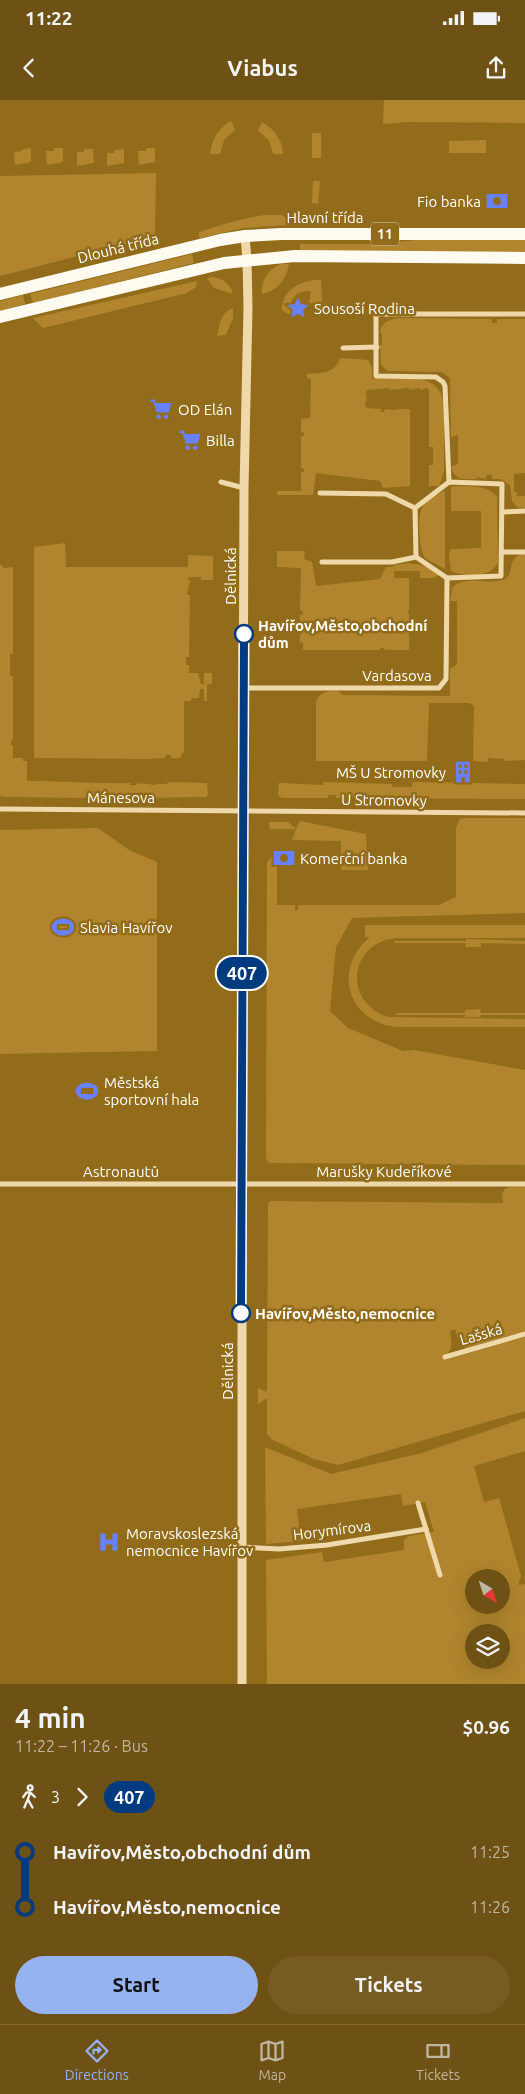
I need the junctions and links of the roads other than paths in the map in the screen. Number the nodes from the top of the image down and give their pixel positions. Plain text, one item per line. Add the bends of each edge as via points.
1 (525, 234) edge
2 (244, 236) junction
3 (525, 258) edge
4 (247, 260) junction
5 (0, 294) edge
6 (525, 314) edge
7 (0, 317) edge
8 (376, 347) junction
9 (343, 348) dead end
10 (221, 482) dead end
11 (449, 482) junction
12 (244, 488) junction
13 (320, 493) dead end
14 (414, 508) junction
15 (525, 511) edge
16 (502, 512) junction
17 (502, 552) junction
18 (525, 552) edge
19 (416, 557) junction
20 (322, 562) dead end
21 (448, 578) junction
22 (243, 688) junction
23 (0, 809) edge
24 (243, 810) junction
25 (525, 814) edge
26 (242, 1183) junction
27 (0, 1184) edge
28 (525, 1184) edge
29 (525, 1334) edge
30 (444, 1358) dead end
31 (418, 1503) dead end
32 (426, 1529) junction
33 (241, 1547) junction
34 (440, 1575) dead end
35 (242, 1684) edge

1 - 2 main road, Hlavní třída / 11
2 - 4 street, Dělnická
2 - 5 main road, Dlouhá třída / 11
3 - 4 main road, 11 via 294,256
4 - 7 main road, 11
4 - 12 street, Dělnická via 248,392
6 - 8 street via 376,314
8 - 9 street
8 - 11 street via 376,376 436,378 443,382 447,390
10 - 12 street
11 - 14 street
11 - 16 street via 502,484
12 - 22 street, Dělnická
13 - 14 street via 386,494
14 - 19 street
15 - 16 street
16 - 17 street
17 - 18 street
17 - 21 street via 502,576
19 - 20 street via 392,562
19 - 21 street
21 - 22 street, Vardasova via 446,679 439,688
22 - 24 street, Dělnická
23 - 24 street, Mánesova
24 - 25 street, U Stromovky
24 - 26 street, Dělnická
26 - 27 street, Astronautů
26 - 28 street, Marušky Kudeříkové
26 - 33 street, Dělnická
29 - 30 street, Lašská
31 - 32 street
32 - 33 street, Horymírova via 327,1545 279,1549
32 - 34 street
33 - 35 street, Dělnická

